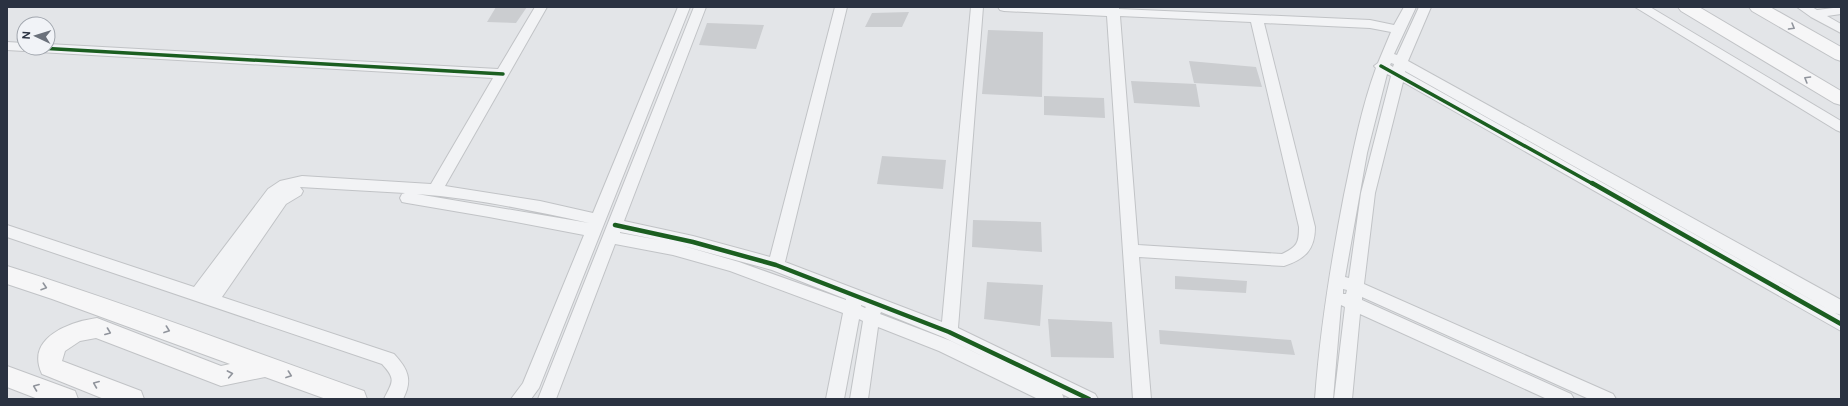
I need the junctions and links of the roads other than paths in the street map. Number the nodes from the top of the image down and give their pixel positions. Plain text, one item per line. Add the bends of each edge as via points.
1 (541, 7) edge
2 (684, 7) edge
3 (700, 7) edge
4 (841, 7) edge
5 (976, 7) edge
6 (1004, 7) edge
7 (1410, 7) edge
8 (1425, 7) edge
9 (1641, 7) edge
10 (1687, 7) edge
11 (1758, 7) edge
12 (1803, 7) edge
13 (1114, 10) edge
14 (1828, 11) edge
15 (1257, 20) junction
16 (1839, 26) edge
17 (1397, 29) junction
18 (56, 49) edge
19 (1841, 55) edge
20 (1384, 61) junction
21 (1400, 68) junction
22 (502, 74) junction
23 (1841, 99) edge
24 (1841, 126) edge
25 (435, 190) junction
26 (596, 226) junction
27 (7, 231) edge
28 (613, 231) junction
29 (1131, 250) junction
30 (776, 266) junction
31 (7, 275) edge
32 (1336, 278) junction
33 (1334, 295) junction
34 (1354, 295) junction
35 (204, 298) junction
36 (853, 302) junction
37 (1841, 308) edge
38 (873, 310) junction
39 (1841, 324) edge
40 (949, 332) junction
41 (267, 366) junction
42 (7, 376) edge
43 (1033, 386) edge
44 (1056, 394) edge
45 (66, 399) edge
46 (132, 399) edge
47 (355, 399) edge
48 (394, 399) edge
49 (520, 399) edge
50 (547, 399) edge
51 (835, 399) edge
52 (858, 399) edge
53 (1089, 399) edge
54 (1142, 399) edge
55 (1324, 399) edge
56 (1344, 399) edge
57 (1565, 399) edge
58 (1607, 399) edge

1 - 22 street
2 - 26 street
3 - 28 street
4 - 30 street
5 - 40 street
6 - 13 street
7 - 17 street
8 - 21 street
9 - 24 street
23 -> 10 main road
11 -> 19 main road
12 - 14 street
13 - 15 street
13 - 29 street
14 - 16 street
15 - 17 street via 1370,24
15 - 29 street via 1307,227 1307,241 1299,253 1284,260
17 - 20 street
18 - 22 street
20 - 21 street
20 - 32 street via 1358,160
21 - 34 street via 1368,193
21 - 37 street
21 - 39 street
22 - 25 street
25 - 26 street via 540,208
25 - 35 street via 302,181 285,185 273,194
26 - 35 street via 424,200 306,190 292,192 281,200
26 - 49 street via 530,388
27 - 35 street
28 - 30 street via 693,242
28 - 36 street
28 - 50 street
29 - 54 street
30 - 36 street
31 -> 41 main road
32 - 33 street
32 - 34 street
33 - 34 street
33 - 55 street
34 - 56 street
34 - 57 street
34 - 58 street
35 - 48 street via 388,359 398,369 401,381
36 - 38 street
36 - 51 street
38 - 40 street
38 - 43 street
38 - 52 street
40 - 43 street
46 -> 41 main road via 51,366 48,359 51,352 60,340 72,333 84,328 97,328 221,376
41 -> 47 main road
45 -> 42 main road
43 - 44 street
44 - 53 street

